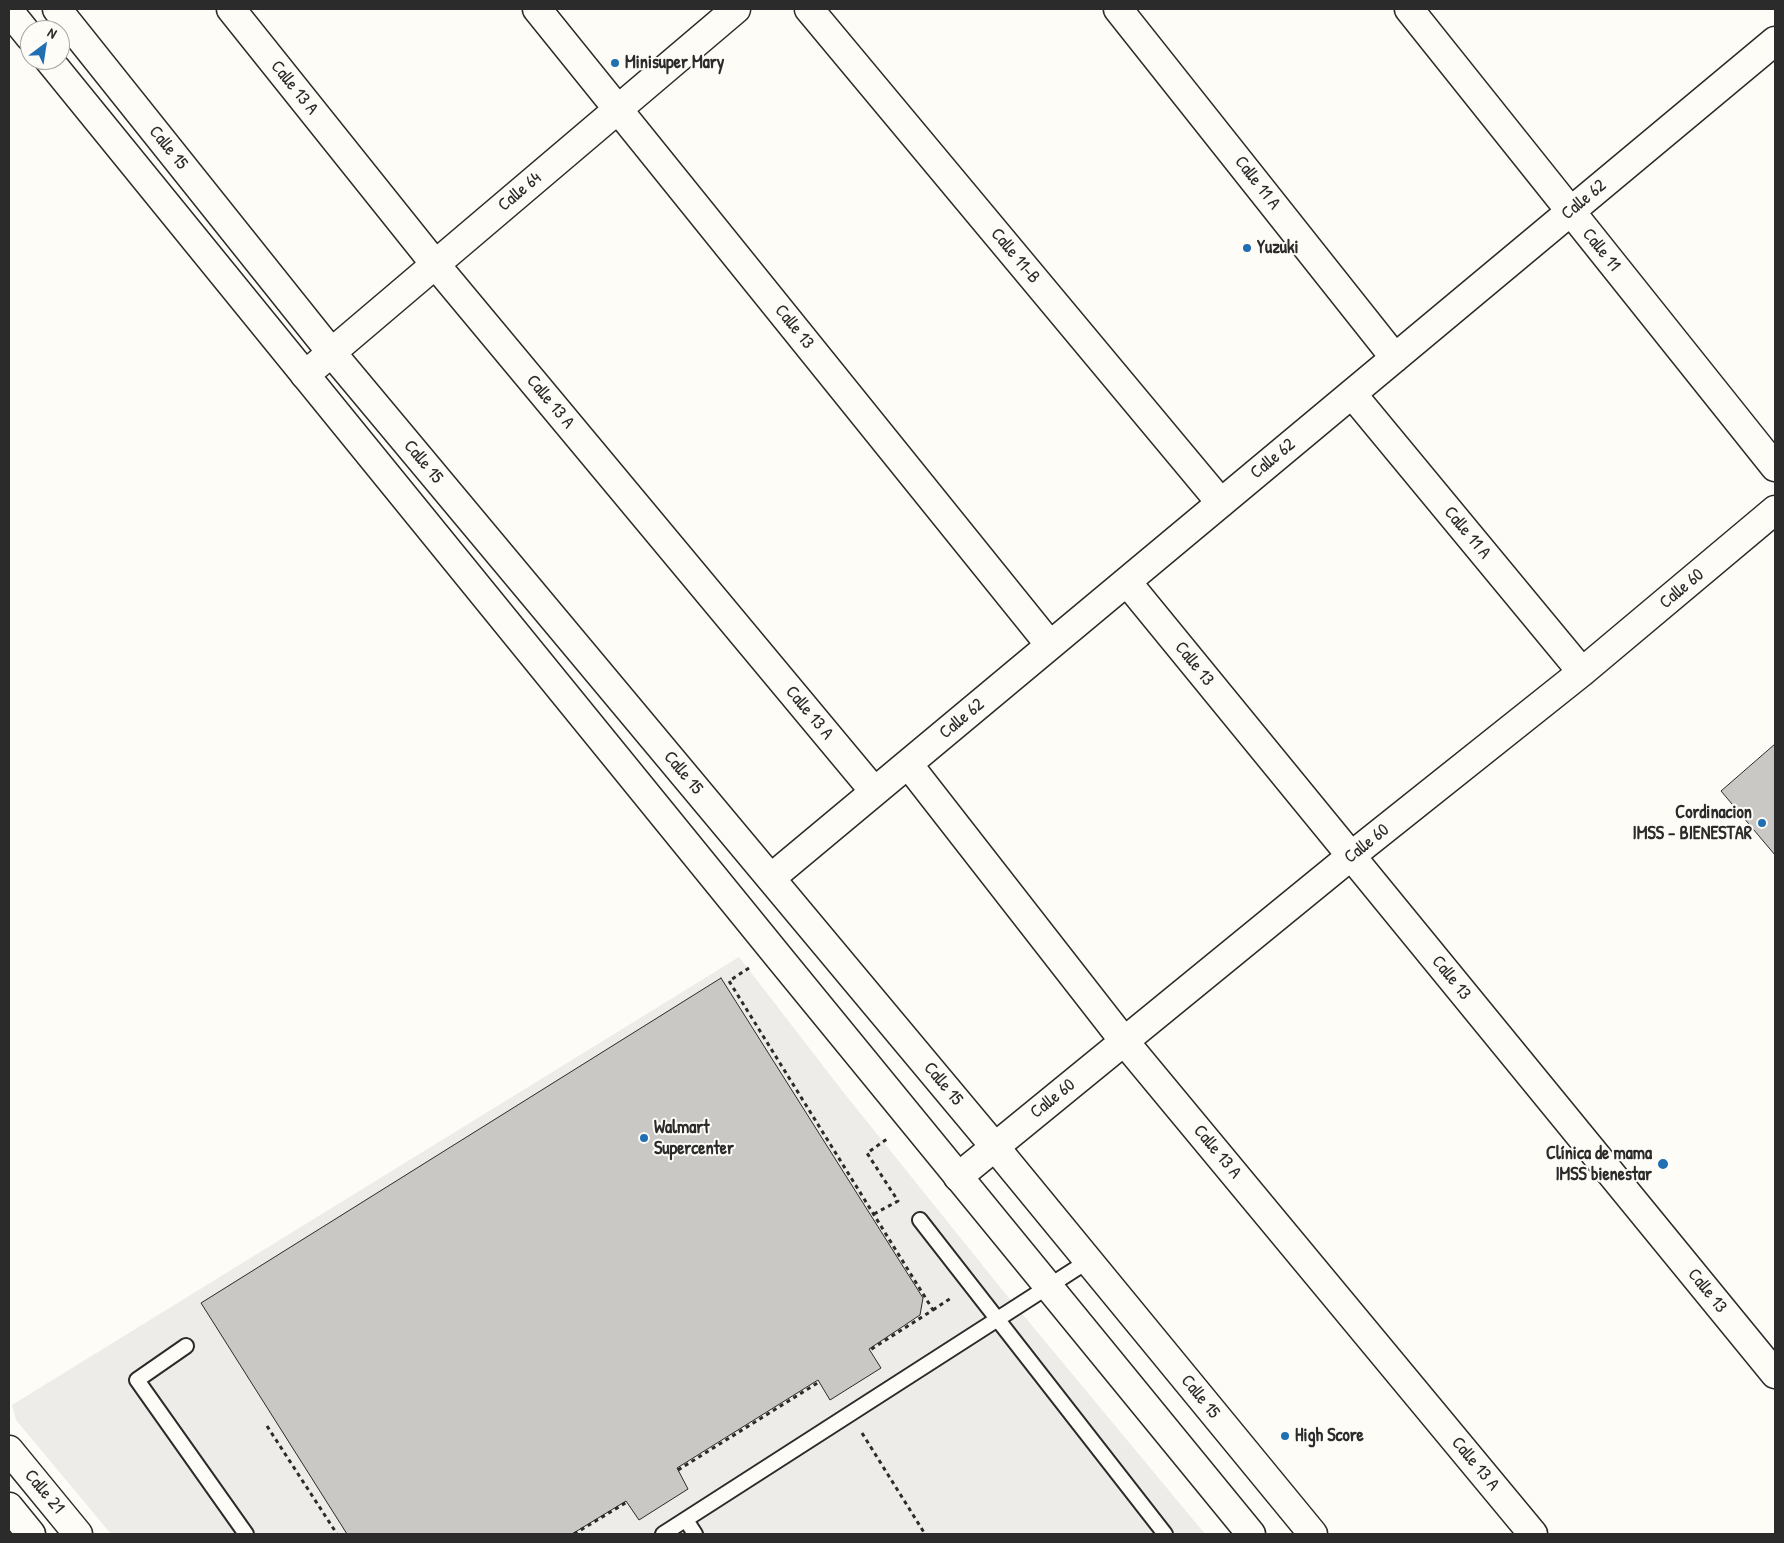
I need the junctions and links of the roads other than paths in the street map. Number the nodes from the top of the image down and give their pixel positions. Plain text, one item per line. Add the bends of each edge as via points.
1 (57, 9) edge
2 (231, 9) edge
3 (537, 9) edge
4 (736, 9) edge
5 (809, 9) edge
6 (1118, 9) edge
7 (1409, 9) edge
8 (9, 11) edge
9 (20, 25) edge
10 (1775, 41) edge
11 (57, 70) edge
12 (618, 109) junction
13 (1570, 211) junction
14 (435, 264) junction
15 (331, 352) junction
16 (1395, 358) junction
17 (305, 375) junction
18 (1352, 394) junction
19 (1775, 467) edge
20 (1221, 503) junction
21 (1775, 510) edge
22 (1127, 582) junction
23 (1050, 645) junction
24 (1582, 672) junction
25 (908, 764) junction
26 (874, 791) junction
27 (1351, 856) junction
28 (771, 878) junction
29 (1124, 1041) junction
30 (995, 1147) junction
31 (958, 1177) junction
32 (920, 1220) dead end
33 (1088, 1261) junction
34 (1048, 1287) junction
35 (997, 1320) junction
36 (186, 1346) dead end
37 (1775, 1374) edge
38 (9, 1450) edge
39 (9, 1507) edge
40 (686, 1520) junction
41 (31, 1534) edge
42 (78, 1534) edge
43 (246, 1534) edge
44 (663, 1534) edge
45 (696, 1534) edge
46 (1165, 1534) edge
47 (1251, 1534) edge
48 (1313, 1534) edge
49 (1533, 1534) edge

1 - 15 street, Calle 15
2 - 14 street, Calle 13 A
3 - 12 street, Calle 13
4 - 12 street, Calle 64
5 - 20 street, Calle 11-B
6 - 16 street, Calle 11 A
7 - 13 street, Calle 11
8 - 9 street
10 - 13 street, Calle 62
11 - 17 street, Calle 15
12 - 14 street, Calle 64
12 - 23 street, Calle 13
13 - 16 street, Calle 62
13 - 19 street, Calle 11
14 - 15 street, Calle 64
14 - 26 street, Calle 13 A
15 - 17 street, Calle 64
15 - 28 street, Calle 15
16 - 18 street, Calle 62
17 - 31 street, Calle 15
18 - 20 street, Calle 62
18 - 24 street, Calle 11 A
20 - 22 street, Calle 62
21 - 24 street, Calle 60
22 - 23 street, Calle 62
22 - 27 street, Calle 13
23 - 25 street, Calle 62
24 - 27 street, Calle 60
25 - 26 street, Calle 62
25 - 29 street, Calle 13 A
26 - 28 street, Calle 62
27 - 29 street, Calle 60
27 - 37 street, Calle 13
28 - 30 street, Calle 15
29 - 30 street, Calle 60
29 - 49 street, Calle 13 A
30 - 31 street, Calle 60
30 - 33 street, Calle 15
31 - 34 street, Calle 15
32 - 35 lane
33 - 34 lane
33 - 48 street, Calle 15
34 - 35 lane
34 - 47 street, Calle 15
35 - 40 lane
35 - 46 lane
36 - 43 lane via 137,1380
38 - 42 street, Calle 21
39 - 41 street, Calle 21
40 - 44 lane
40 - 45 lane

